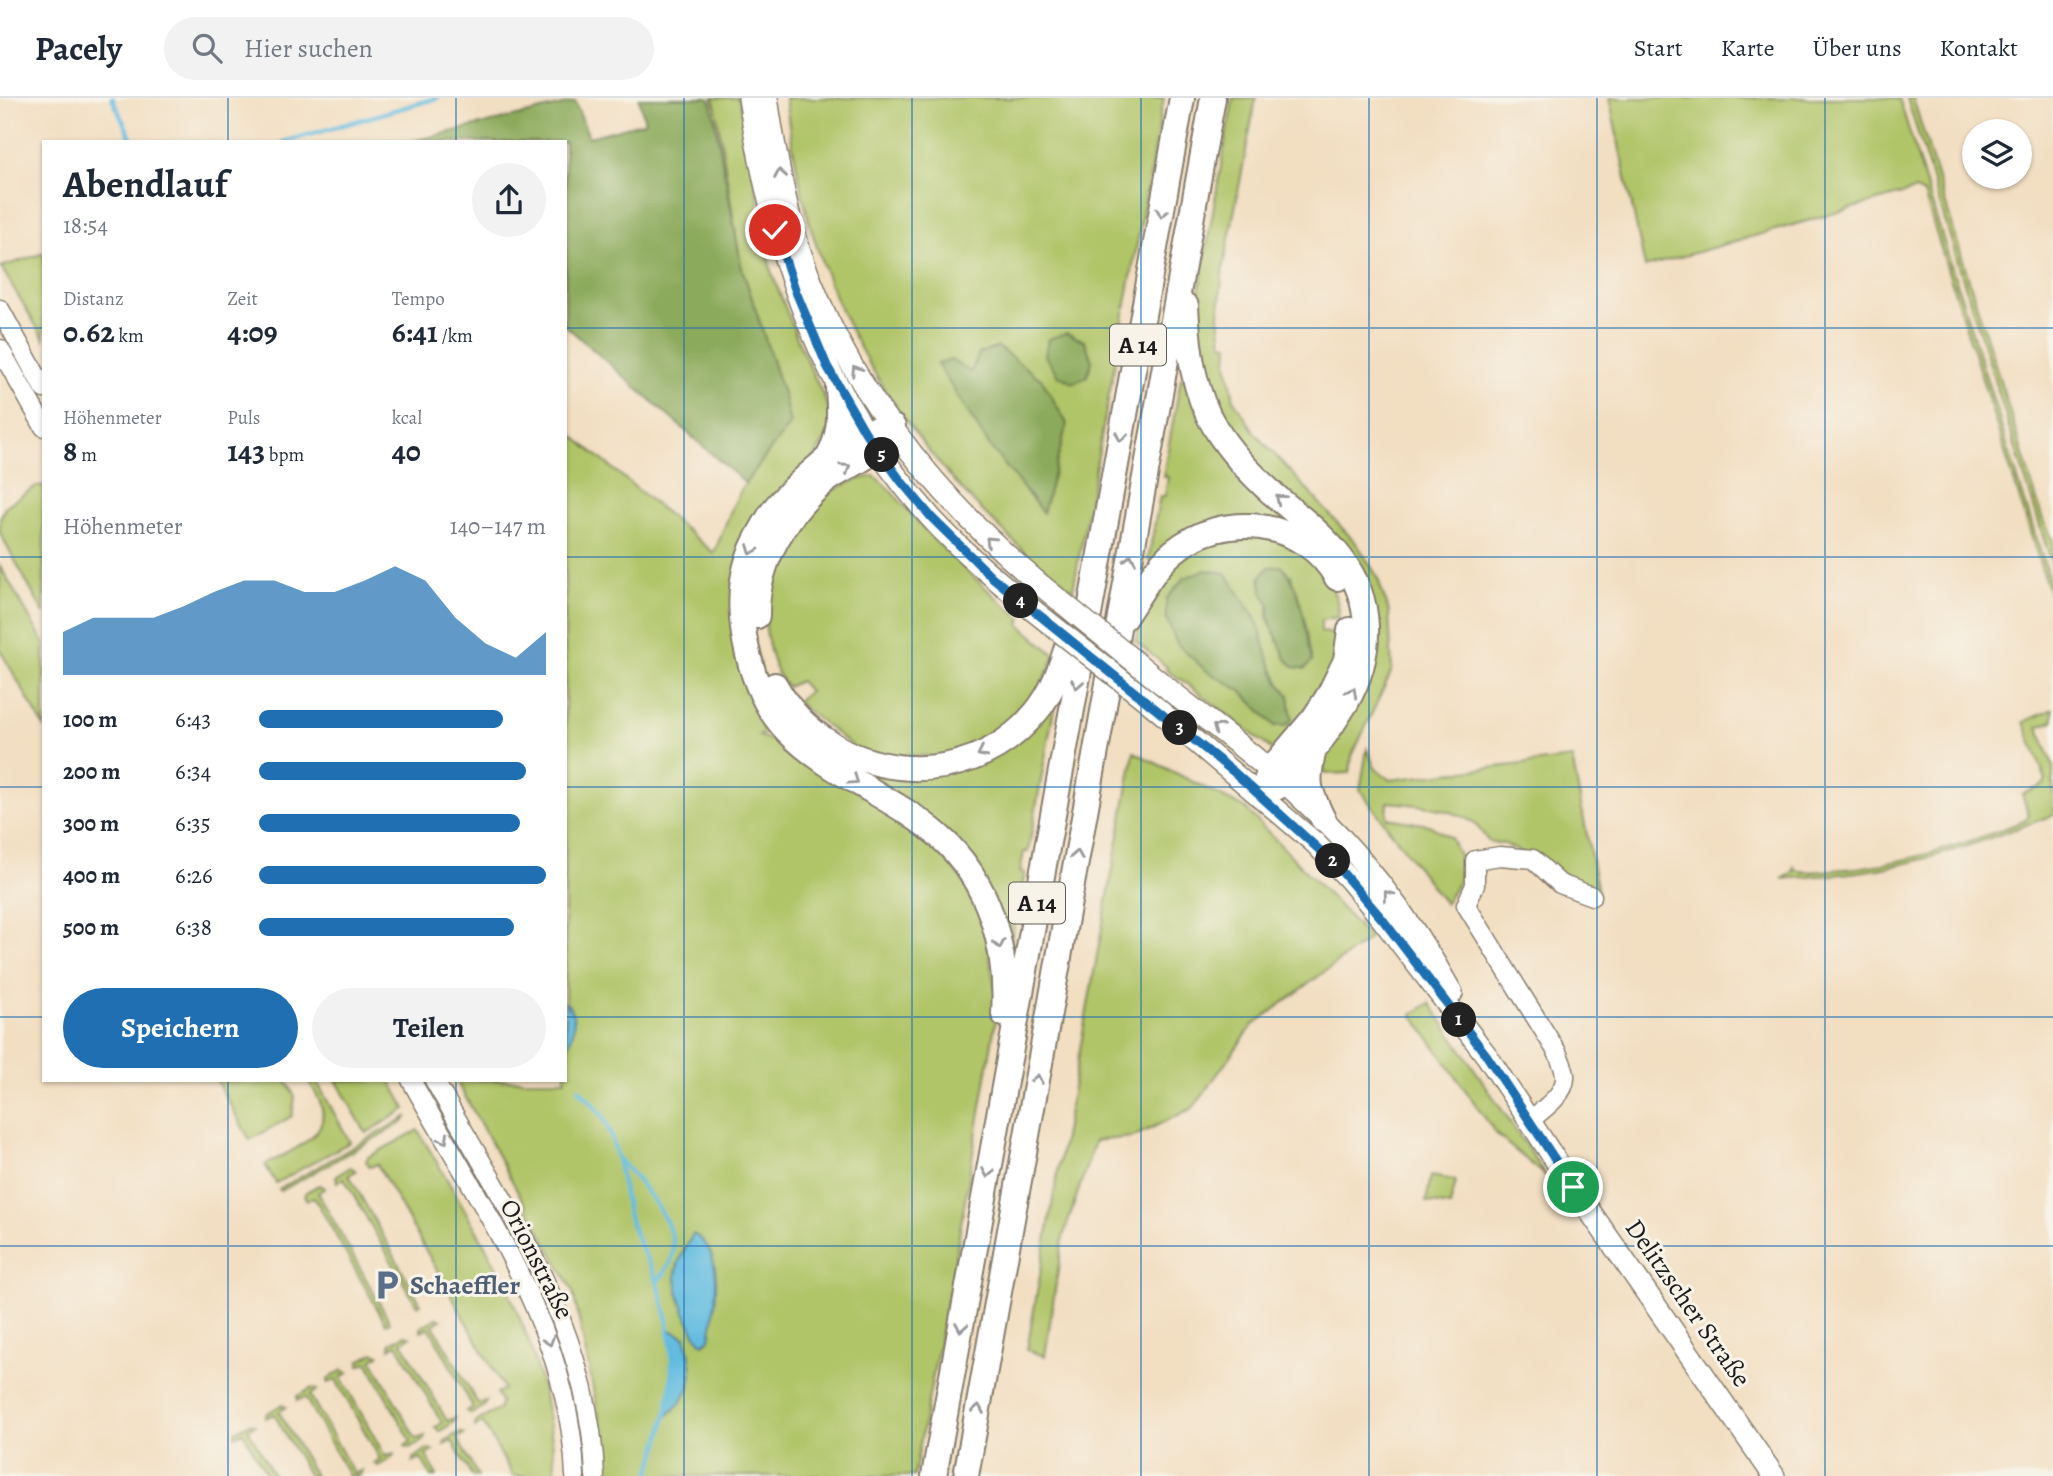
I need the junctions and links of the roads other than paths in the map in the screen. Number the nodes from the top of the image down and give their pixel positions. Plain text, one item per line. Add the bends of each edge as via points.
1 (749, 98) edge
2 (767, 98) edge
3 (1182, 98) edge
4 (1213, 98) edge
5 (1184, 262) junction
6 (0, 309) edge
7 (0, 349) edge
8 (42, 385) edge
9 (838, 388) junction
10 (42, 423) edge
11 (893, 427) junction
12 (871, 440) junction
13 (828, 458) junction
14 (1102, 545) junction
15 (1118, 626) junction
16 (1314, 749) junction
17 (1277, 776) junction
18 (1261, 795) junction
19 (1323, 819) junction
20 (1592, 895) dead end
21 (1487, 1056) junction
22 (412, 1082) edge
23 (435, 1082) edge
24 (1530, 1120) junction
25 (998, 1123) junction
26 (575, 1476) edge
27 (595, 1476) edge
28 (934, 1476) edge
29 (966, 1476) edge
30 (1774, 1476) edge

1 - 9 main road via 775,230
11 -> 2 main road via 846,355 816,291 781,183
3 -> 14 highway, A 14
4 - 5 highway, A 14
15 -> 5 highway, A 14
16 -> 5 highway via 1357,681 1366,645 1362,597 1335,548 1244,465 1215,427 1191,361
6 - 8 street
7 - 10 street
9 - 12 main road
9 - 13 highway via 839,434
11 - 12 highway
17 -> 11 main road, bridge via 984,536 917,462
12 - 13 highway
14 -> 12 highway via 1055,682 1025,724 1004,741 960,762 909,769 863,760 818,736 781,695 764,658 757,611 764,572 792,514
12 - 18 main road, bridge via 966,554
13 -> 25 highway via 776,506 757,538 742,594 747,652 754,675 786,730 940,837 985,895 995,922 1006,987
14 -> 25 highway, A 14
15 - 17 highway via 1170,555 1204,534 1239,525 1273,528 1306,544 1341,586 1350,615 1350,638 1346,660 1329,695
29 -> 15 highway, A 14
16 - 17 highway
16 - 19 highway via 1309,784
17 - 18 highway
17 - 19 main road
18 - 21 main road via 1350,880
21 -> 19 main road via 1403,914
20 - 24 street via 1560,884 1533,859 1500,856 1475,860 1475,885 1466,905 1558,1052 1565,1074 1559,1093
21 - 24 main road, Delitzscher Straße
22 -> 26 street, Orionstraße via 516,1265 540,1317 567,1409
23 - 27 street, Orionstraße via 554,1298 586,1401
24 - 30 main road, Delitzscher Straße
25 -> 28 highway, A 14

